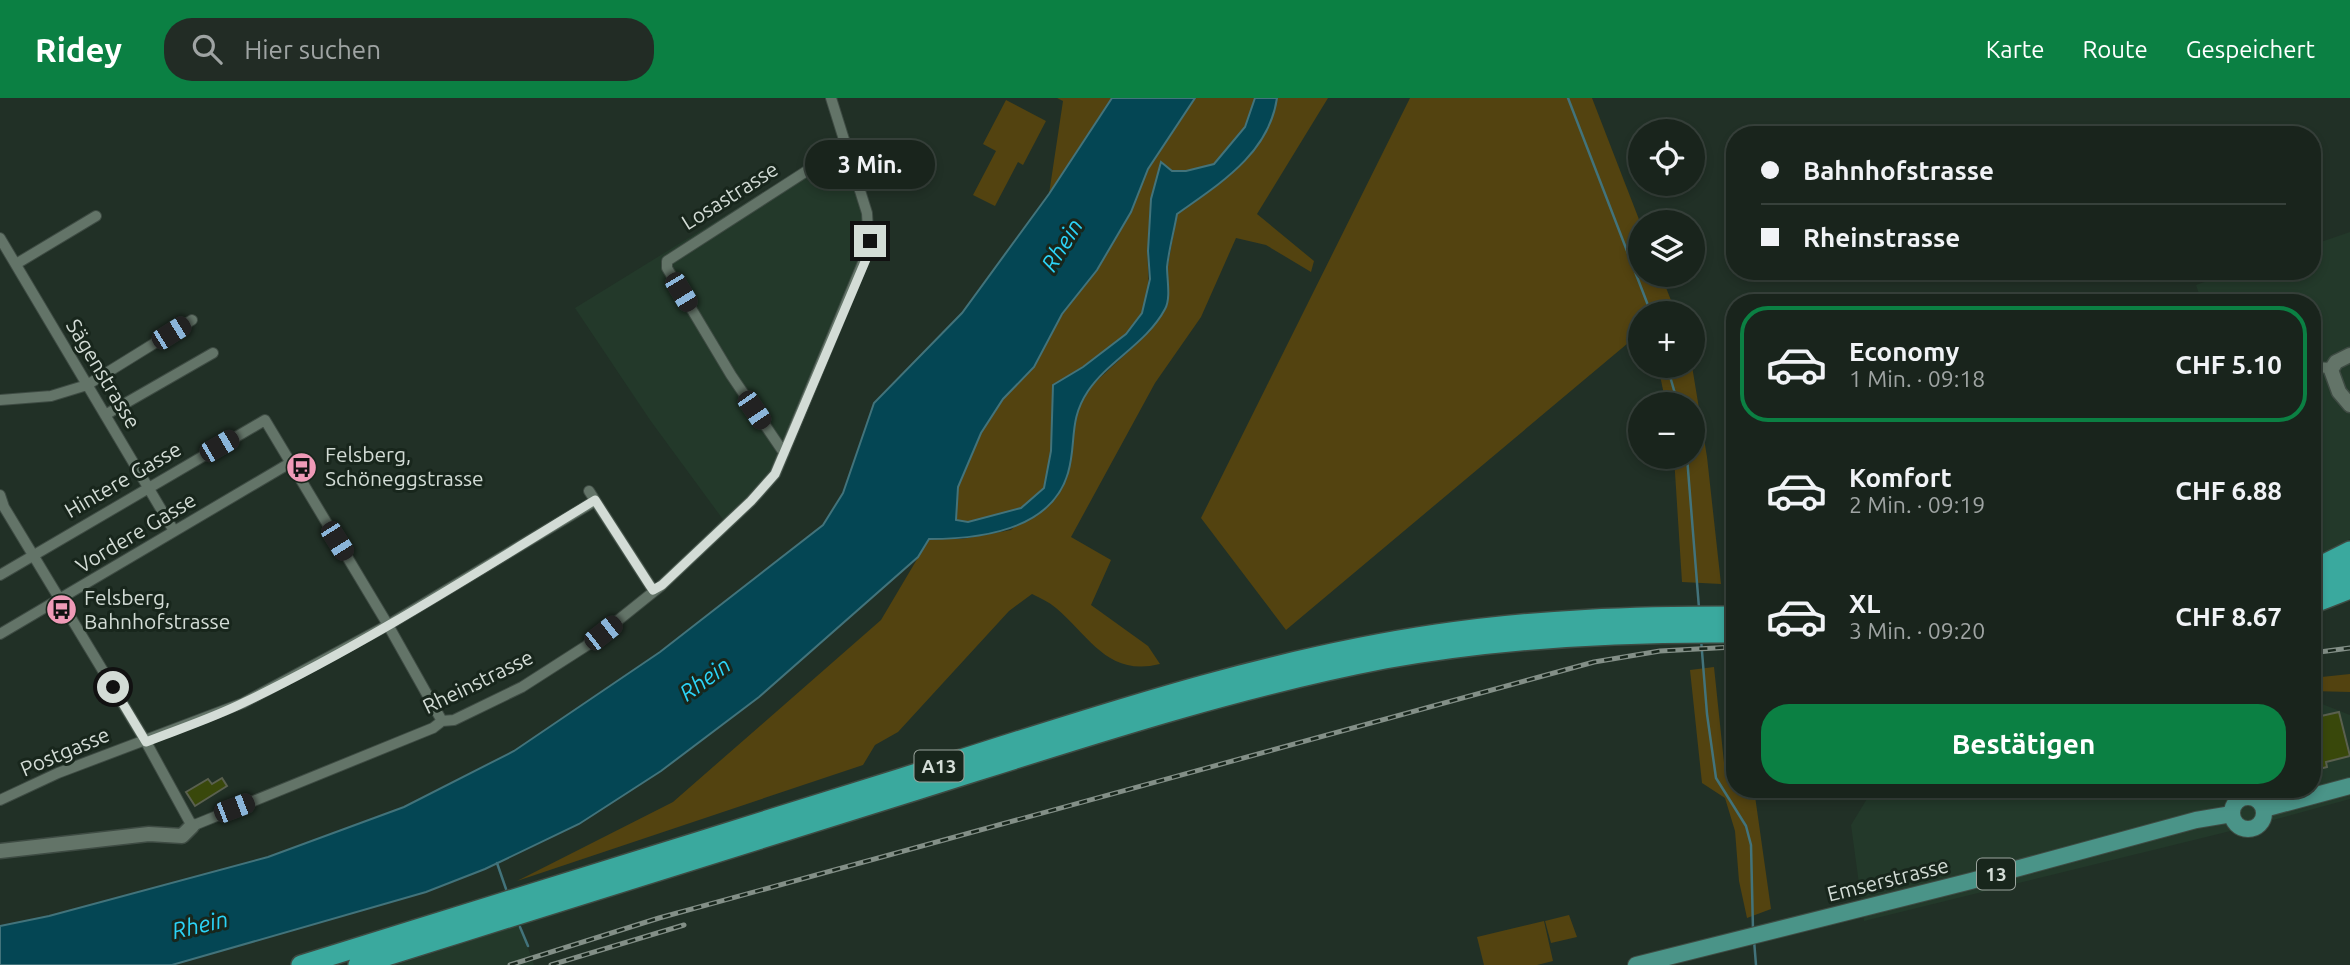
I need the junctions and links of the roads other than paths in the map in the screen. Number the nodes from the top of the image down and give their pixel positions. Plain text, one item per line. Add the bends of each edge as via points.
1 (831, 98) edge
2 (847, 145) junction
3 (96, 216) dead end
4 (0, 238) edge
5 (16, 264) junction
6 (192, 320) dead end
7 (213, 353) dead end
8 (2350, 355) edge
9 (2321, 367) edge
10 (2321, 371) edge
11 (87, 385) junction
12 (0, 400) edge
13 (2350, 405) edge
14 (105, 415) junction
15 (783, 453) junction
16 (290, 463) junction
17 (148, 488) junction
18 (0, 495) edge
19 (174, 531) junction
20 (2350, 551) edge
21 (35, 554) junction
22 (2321, 566) edge
23 (2350, 571) edge
24 (0, 575) edge
25 (2321, 583) edge
26 (2350, 589) edge
27 (653, 590) junction
28 (2350, 599) edge
29 (62, 600) junction
30 (2321, 600) edge
31 (2321, 610) edge
32 (1726, 618) edge
33 (1700, 624) junction
34 (388, 625) junction
35 (1594, 626) junction
36 (1726, 631) edge
37 (0, 634) edge
38 (442, 721) junction
39 (146, 742) junction
40 (2350, 786) edge
41 (2321, 794) edge
42 (2243, 798) edge
43 (2254, 798) edge
44 (2305, 798) edge
45 (0, 800) edge
46 (2264, 809) junction
47 (2232, 814) junction
48 (192, 826) junction
49 (0, 851) edge
50 (301, 965) edge
51 (358, 965) edge
52 (1636, 965) edge

1 - 2 street, Rheinstrasse
2 - 15 street, Rheinstrasse via 869,223 869,248
2 - 15 street, Losastrasse via 666,264
3 - 5 street
4 - 5 street, Sägenstrasse
5 - 11 street, Sägenstrasse
6 - 11 street
7 - 14 street
8 - 9 street
10 - 13 street
11 - 12 street via 51,396
11 - 14 street, Sägenstrasse
14 - 17 street, Sägenstrasse
15 - 27 street, Rheinstrasse via 775,474 751,501
16 - 17 street, Hintere Gasse via 265,420
16 - 19 street, Vordere Gasse
16 - 34 street
17 - 19 street, Sägenstrasse
17 - 21 street, Hintere Gasse
18 - 21 street
19 - 29 street, Vordere Gasse
20 - 22 highway
21 - 24 street, Hintere Gasse
21 - 29 street
23 - 25 highway
26 - 30 highway
27 - 34 street, Postgasse via 592,496
27 - 38 street, Rheinstrasse via 586,646 549,670 454,720
28 - 31 highway
29 - 37 street, Vordere Gasse
29 - 39 street
32 - 33 highway, A13
33 - 35 highway, A13
33 - 36 highway, A13
34 - 38 street
34 - 39 street, Postgasse via 243,703
35 - 50 highway, A13 via 1484,627 1383,643 1197,687
35 - 51 highway, A13 via 1388,659 1233,694
38 - 48 street, Rheinstrasse
39 - 45 street, Postgasse via 58,773
39 - 48 street
40 - 41 main road, Emserstrasse / 13
42 - 47 main road, Emserstrasse / 13
43 - 46 main road, Emserstrasse / 13
44 - 46 main road, Emserstrasse / 13
46 - 47 main road, Emserstrasse / 13 via 2260,824 2251,829 2240,828
47 - 52 main road, Emserstrasse / 13
48 - 49 street, Rheinstrasse via 182,836 149,834

